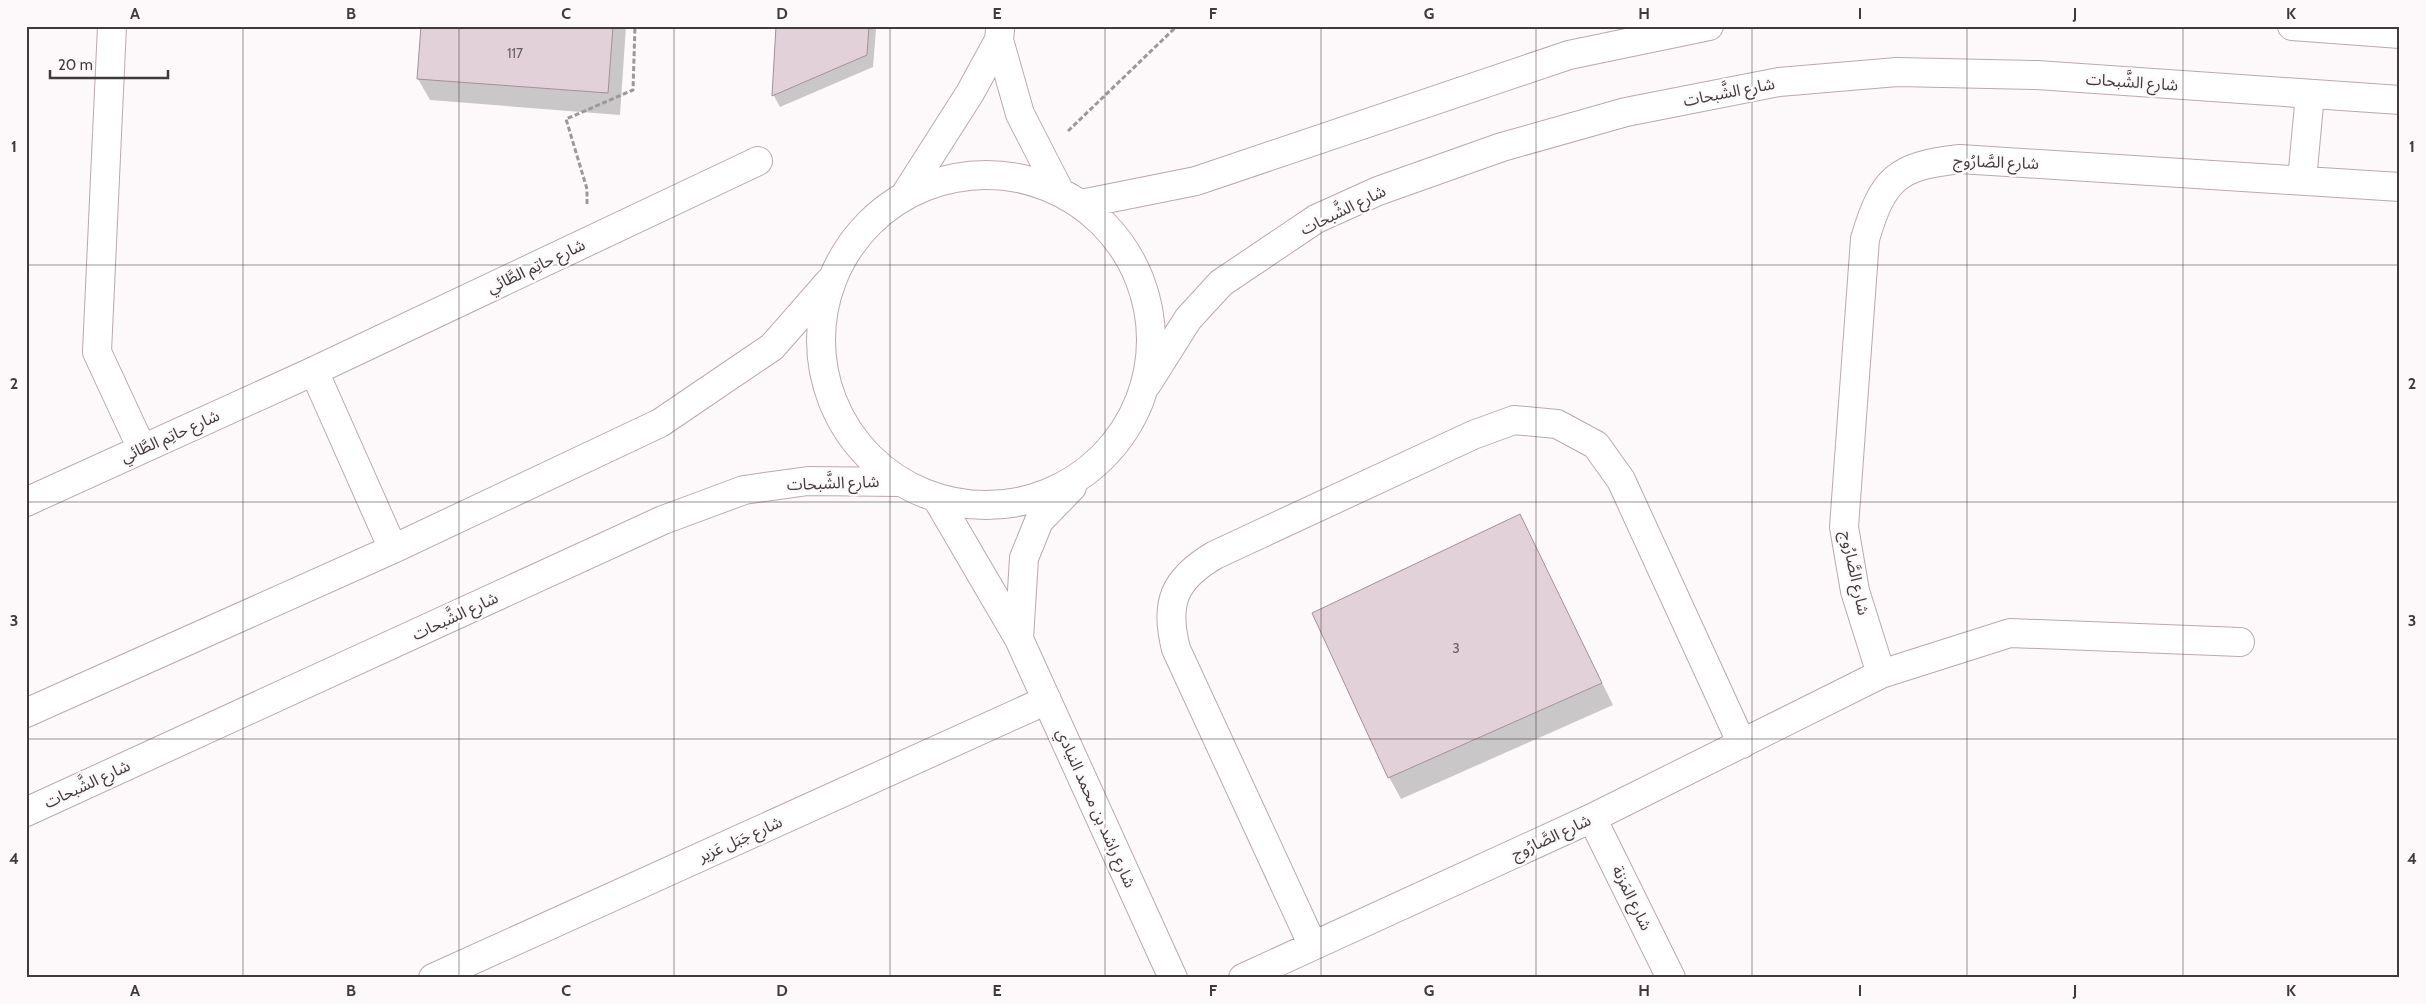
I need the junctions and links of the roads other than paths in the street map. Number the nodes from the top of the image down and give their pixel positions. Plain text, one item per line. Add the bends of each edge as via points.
1 (112, 26) edge
2 (1709, 26) edge
3 (2292, 26) edge
4 (1000, 33) edge
5 (2400, 34) edge
6 (2310, 94) junction
7 (2400, 100) edge
8 (758, 162) dead end
9 (2302, 180) junction
10 (2400, 187) edge
11 (905, 195) junction
12 (1070, 198) junction
13 (830, 282) junction
14 (314, 371) junction
15 (1147, 384) junction
16 (142, 449) junction
17 (1088, 471) junction
18 (900, 482) junction
19 (936, 497) junction
20 (26, 502) edge
21 (393, 549) junction
22 (1019, 639) junction
23 (2240, 642) dead end
24 (1881, 674) junction
25 (1047, 700) junction
26 (26, 713) edge
27 (1742, 744) junction
28 (26, 812) edge
29 (1592, 818) junction
30 (1314, 946) junction
31 (433, 978) edge
32 (1173, 978) edge
33 (1243, 978) edge
34 (1671, 978) edge

1 - 16 street via 97,352
2 - 12 street via 1570,55 1196,181
3 - 5 street
4 - 11 street via 970,93
4 - 12 street via 1020,114 1040,157
6 - 7 street, شارع الشَّبحات
6 - 9 street
6 - 15 street, شارع الشَّبحات via 2038,75 1897,72 1779,82 1626,112 1502,147 1378,191 1316,219 1221,283 1188,319
8 - 14 street, شارع حاتِم الطَّائي
9 - 10 street, شارع الصَّارُوج
9 - 24 street, شارع الصَّارُوج via 1960,159 1926,163 1904,171 1887,187 1874,209 1865,239 1844,527 1855,591
11 - 12 street via 955,177 1009,176
11 - 13 street via 873,218 847,248
12 - 15 street via 1118,239 1142,283 1152,333
13 - 18 street via 819,338 828,394 856,444
13 - 21 street via 772,347 660,423
14 - 16 street, شارع حاتِم الطَّائي
14 - 21 street
15 - 17 street via 1125,432
16 - 20 street, شارع حاتِم الطَّائي
17 - 19 street via 1054,492 1015,503 976,506
17 - 22 street, شارع راشد بن محمد النيادي via 1038,522 1024,558
18 - 19 street
18 - 28 street, شارع الشَّبحات via 808,481 744,490 663,520
19 - 22 street, شارع راشد بن محمد النيادي
21 - 26 street
22 - 25 street, شارع راشد بن محمد النيادي
23 - 24 street, شارع الصَّارُوج via 2010,634
24 - 27 street, شارع الصَّارُوج
25 - 31 street, شارع جَبَل عَزير
25 - 32 street, شارع راشد بن محمد النيادي
27 - 29 street, شارع الصَّارُوج
27 - 30 street via 1621,480 1596,445 1557,424 1514,420 1473,435 1233,547 1195,567 1180,584 1172,604 1170,627 1176,649
29 - 30 street, شارع الصَّارُوج
29 - 34 street, شارع المَزنة
30 - 33 street, شارع الصَّارُوج

